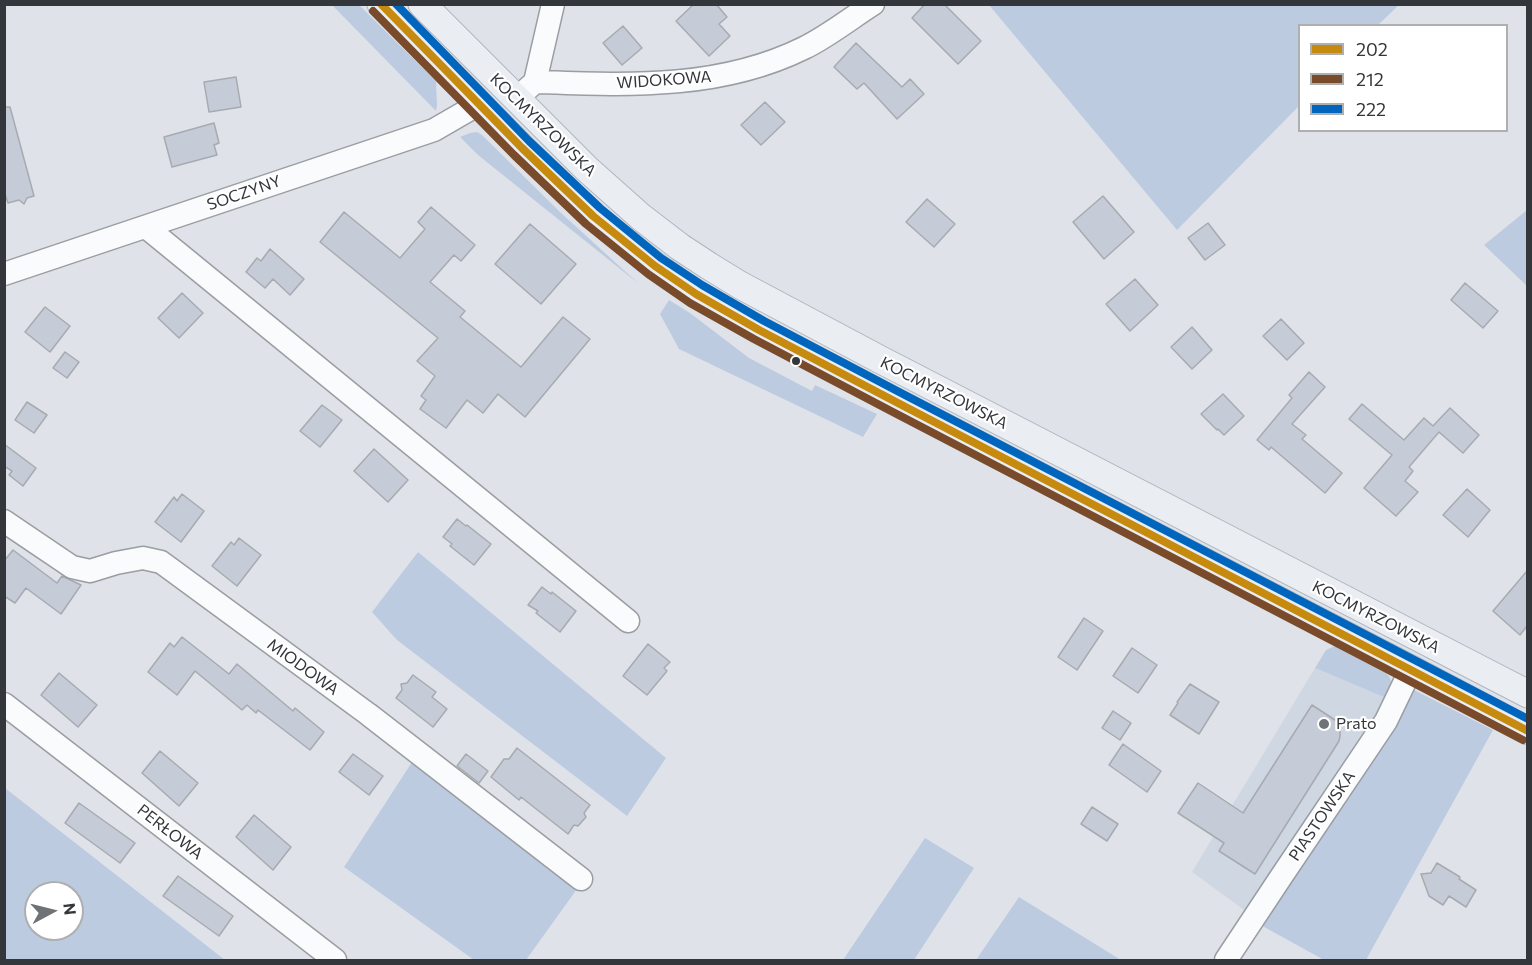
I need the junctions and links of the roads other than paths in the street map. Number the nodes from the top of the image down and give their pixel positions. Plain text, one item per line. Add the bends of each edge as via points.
1 (381, 4) edge
2 (422, 4) edge
3 (553, 4) edge
4 (873, 4) edge
5 (525, 91) junction
6 (479, 104) junction
7 (146, 226) junction
8 (4, 274) edge
9 (4, 521) edge
10 (628, 621) dead end
11 (1411, 669) junction
12 (1527, 694) edge
13 (4, 704) edge
14 (1527, 731) edge
15 (581, 879) dead end
16 (335, 960) edge
17 (1226, 960) edge

1 - 6 main road, KOCMYRZOWSKA
2 - 5 main road, KOCMYRZOWSKA
3 - 5 street
4 - 5 street, WIDOKOWA via 805,48 737,73 686,82
5 - 12 main road, KOCMYRZOWSKA via 587,169 641,218 740,285
6 - 7 street, SOCZYNY via 434,130
6 - 11 main road, KOCMYRZOWSKA via 593,216 696,294
7 - 8 street, SOCZYNY
7 - 10 street
9 - 15 street, MIODOWA via 72,567 90,571 143,558 161,562 368,714
11 - 14 main road, KOCMYRZOWSKA
11 - 17 street, PIASTOWSKA via 1386,721
13 - 16 street, PERŁOWA

